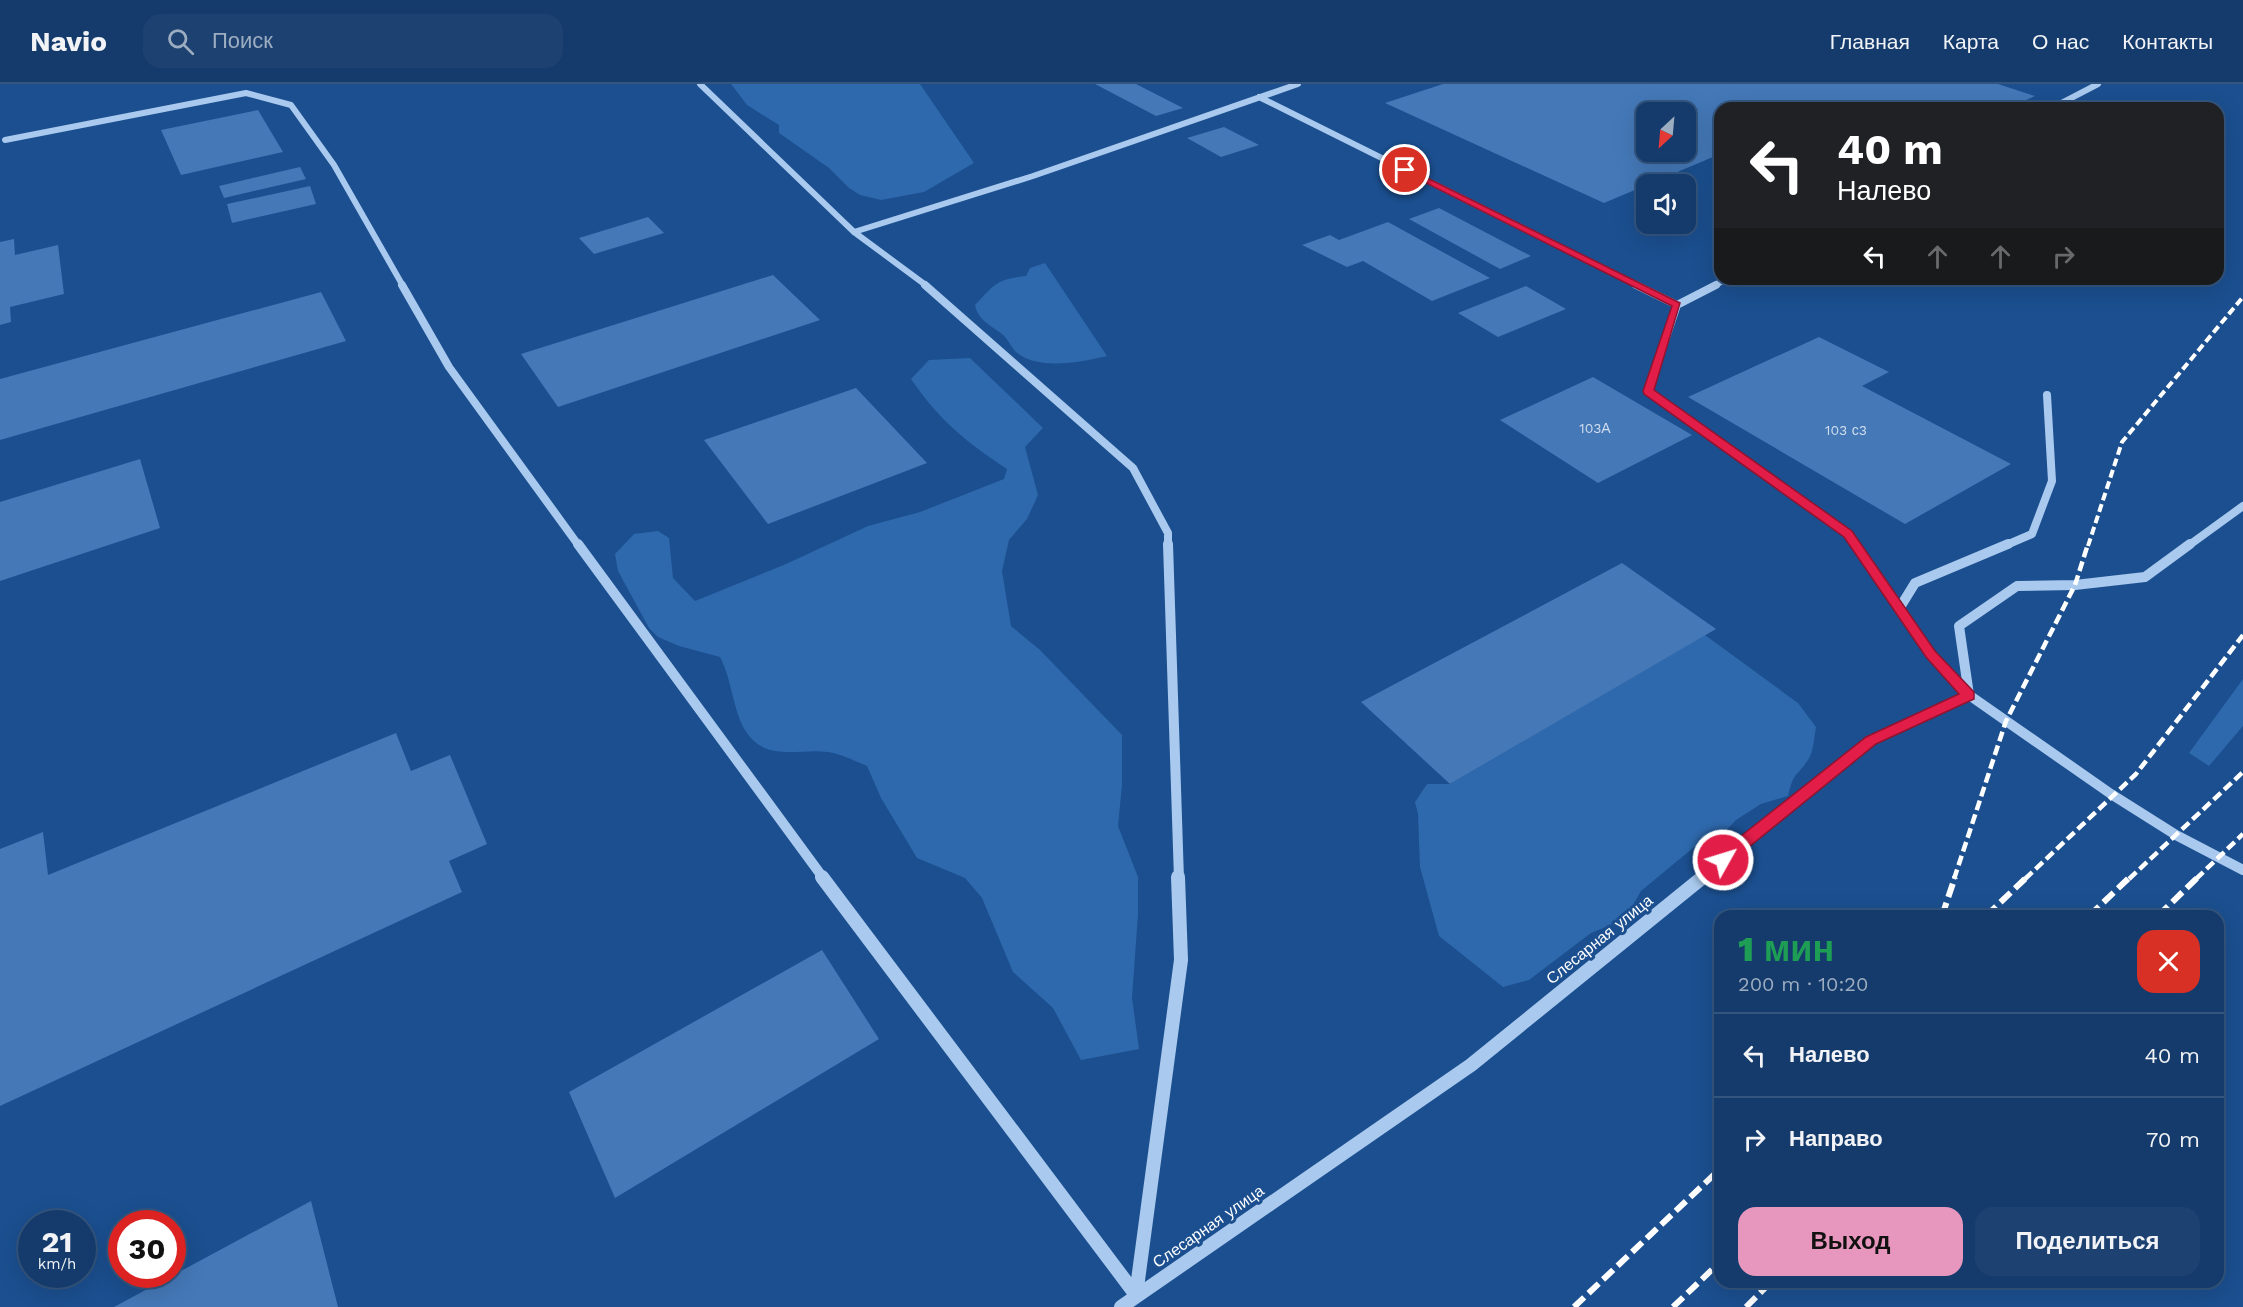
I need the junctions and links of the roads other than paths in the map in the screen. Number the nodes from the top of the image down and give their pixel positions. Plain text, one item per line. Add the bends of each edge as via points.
1 (700, 84) edge
2 (1298, 84) edge
3 (2098, 84) edge
4 (1259, 97) junction
5 (2064, 102) edge
6 (5, 140) dead end
7 (854, 232) junction
8 (1715, 285) edge
9 (1677, 305) junction
10 (2047, 395) dead end
11 (2243, 506) edge
12 (1899, 609) junction
13 (1969, 695) junction
14 (2243, 870) edge
15 (1136, 1295) junction
16 (1121, 1307) edge

1 - 7 street
2 - 4 street
3 - 5 street
4 - 7 street via 1034,176
4 - 9 street
6 - 15 street via 246,93 291,105 334,165 449,367 762,797
7 - 15 street via 923,283 1133,468 1168,533 1181,960
8 - 9 street
9 - 12 street via 1648,391 1848,534
10 - 12 street via 2052,481 2032,534 1915,583
11 - 13 street via 2145,578 2017,586 1959,626
12 - 13 street via 1931,654
13 - 14 street via 2111,794 2176,835
13 - 15 street, Слесарная улица via 1871,741 1471,1065
15 - 16 street, Слесарная улица

